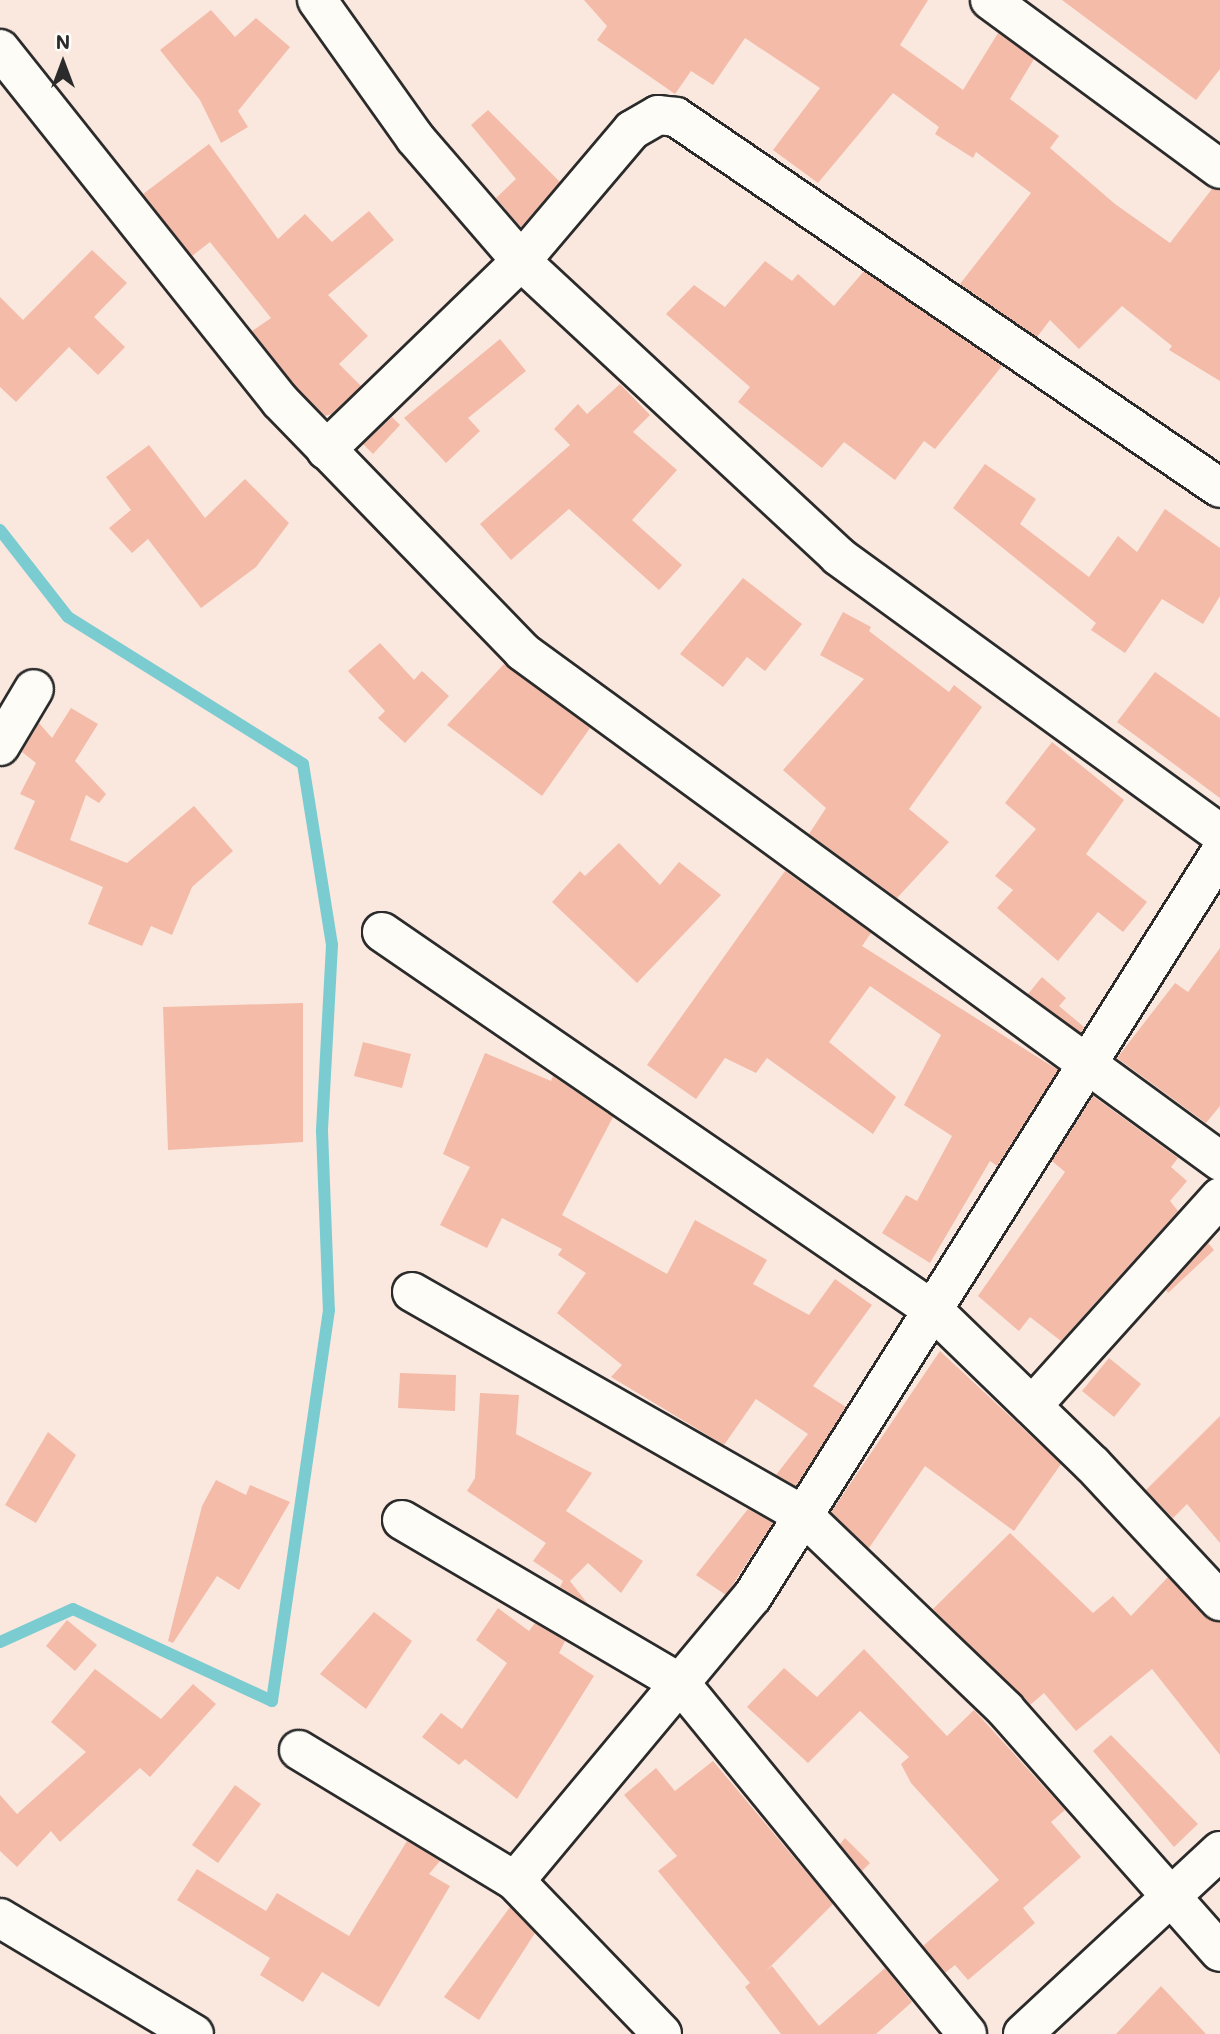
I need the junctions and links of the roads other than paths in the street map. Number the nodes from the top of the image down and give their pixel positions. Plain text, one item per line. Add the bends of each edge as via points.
1 (317, 0) edge
2 (990, 0) edge
3 (0, 49) edge
4 (1220, 169) edge
5 (521, 261) junction
6 (326, 450) junction
7 (1220, 488) edge
8 (34, 689) dead end
9 (0, 746) edge
10 (1220, 834) edge
11 (1220, 853) edge
12 (382, 932) dead end
13 (1089, 1066) junction
14 (1220, 1161) edge
15 (1220, 1197) edge
16 (412, 1292) dead end
17 (934, 1311) junction
18 (1032, 1406) junction
19 (804, 1516) junction
20 (402, 1520) dead end
21 (1220, 1601) edge
22 (680, 1683) junction
23 (299, 1750) dead end
24 (1220, 1851) edge
25 (515, 1881) junction
26 (1172, 1895) junction
27 (0, 1918) edge
28 (1220, 1952) edge
29 (194, 2034) edge
30 (662, 2034) edge
31 (967, 2034) edge
32 (1023, 2034) edge

1 - 5 street via 415,138
2 - 4 street
3 - 6 street via 149,242
5 - 6 street
5 - 7 street via 632,130 658,115 676,117
5 - 10 street via 838,556
6 - 13 street via 523,652
8 - 9 street
11 - 13 street
12 - 17 street
13 - 14 street
13 - 17 street
15 - 18 street
16 - 19 street
17 - 18 street
17 - 19 street
18 - 21 street
19 - 22 street via 752,1597
19 - 26 street via 1004,1709
20 - 22 street
22 - 25 street
22 - 31 street
23 - 25 street
24 - 26 street
25 - 30 street
26 - 28 street
26 - 32 street
27 - 29 street

